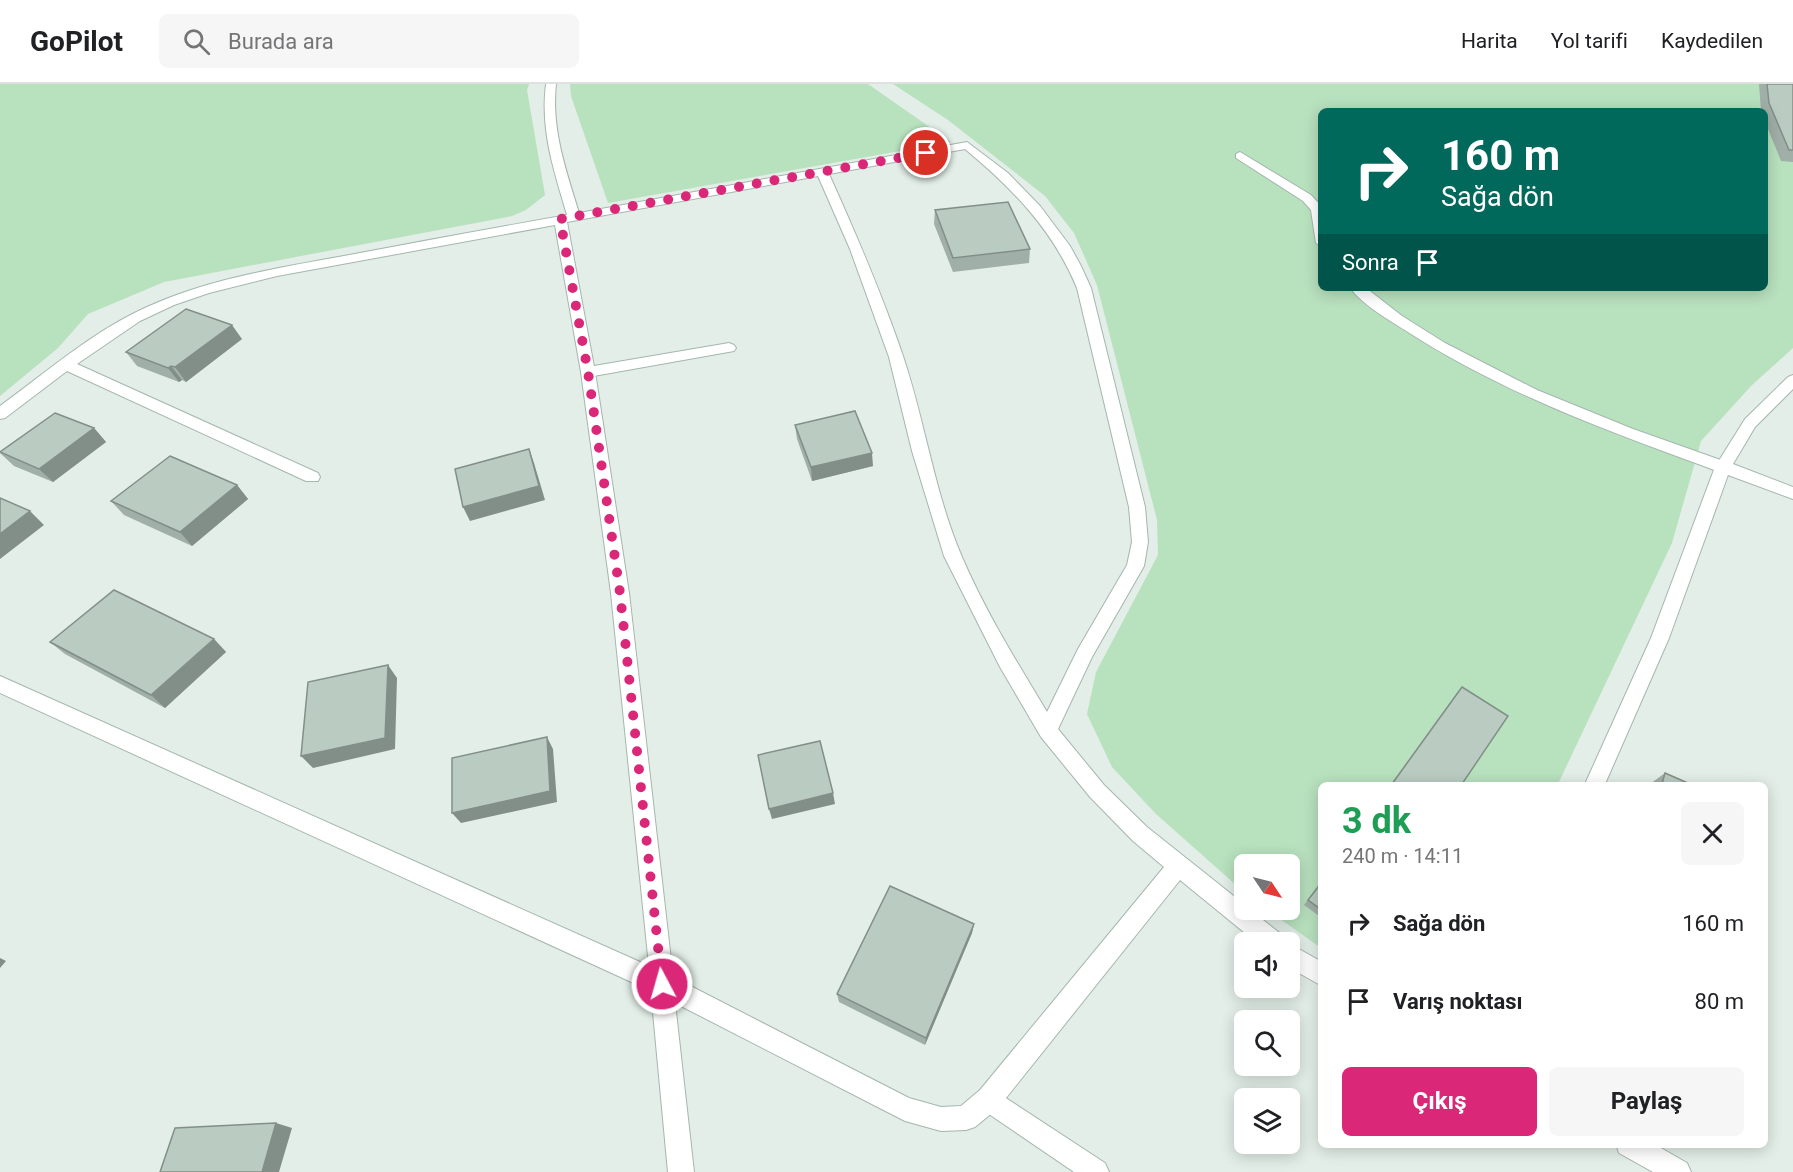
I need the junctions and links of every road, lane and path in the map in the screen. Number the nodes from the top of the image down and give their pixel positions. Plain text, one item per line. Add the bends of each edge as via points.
1 (551, 84) edge
2 (1240, 156) dead end
3 (822, 171) junction
4 (1318, 216) edge
5 (567, 218) junction
6 (1361, 291) edge
7 (729, 348) dead end
8 (66, 365) junction
9 (588, 372) junction
10 (1793, 380) edge
11 (0, 414) edge
12 (1723, 467) junction
13 (312, 477) dead end
14 (1793, 494) edge
15 (0, 684) edge
16 (1048, 731) junction
17 (1596, 782) edge
18 (1179, 865) junction
19 (1261, 932) edge
20 (1300, 961) edge
21 (1318, 972) edge
22 (662, 984) junction
23 (989, 1099) junction
24 (1635, 1148) edge
25 (681, 1172) edge
26 (1096, 1172) edge
27 (1678, 1172) edge

1 - 5 street via 550,130
2 - 4 street via 1307,198
3 - 5 street
3 - 16 street via 896,357 953,556 1007,662
3 - 16 street via 967,145 1024,194 1074,260 1137,507 1140,542 1135,566 1084,654
5 - 8 street via 277,272 186,295 135,318
5 - 9 street
6 - 12 street via 1418,333 1508,381
7 - 9 street
8 - 11 street
8 - 13 street
9 - 22 street via 620,593
10 - 12 street via 1750,423
12 - 14 street
12 - 17 street via 1660,638
15 - 22 street
16 - 18 street via 1097,791 1140,834
18 - 19 street
18 - 23 street
20 - 21 street
22 - 23 street via 905,1108 941,1119 966,1118
22 - 25 street
23 - 26 street
24 - 27 street

